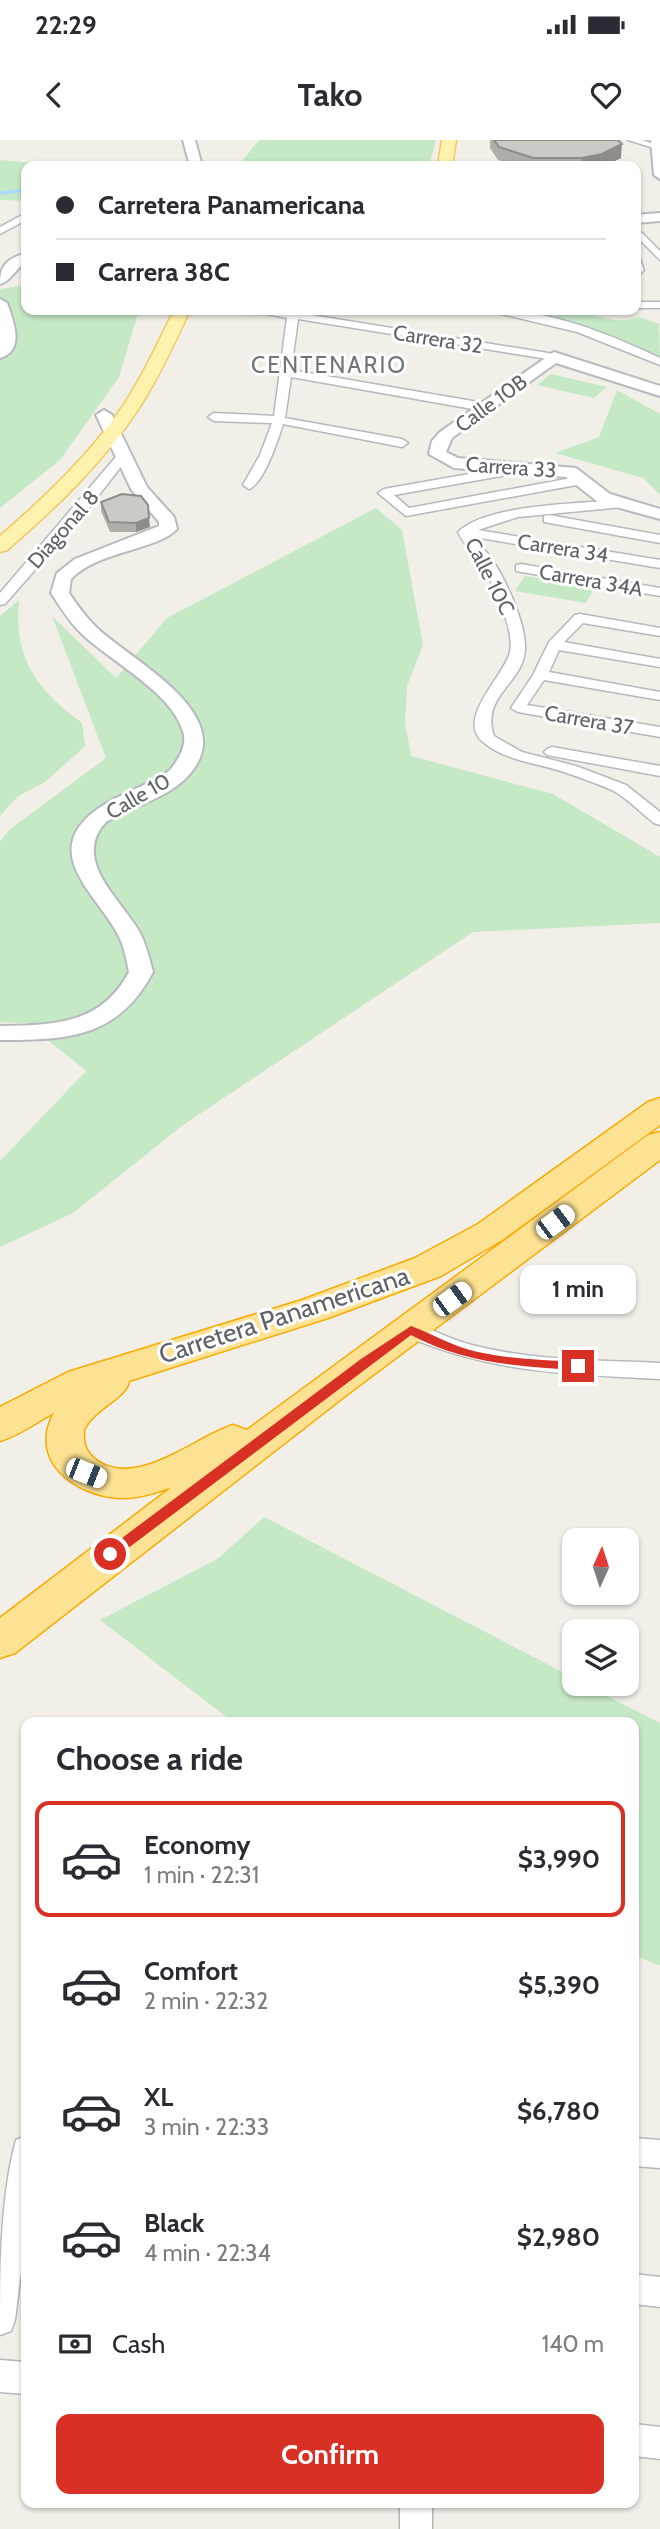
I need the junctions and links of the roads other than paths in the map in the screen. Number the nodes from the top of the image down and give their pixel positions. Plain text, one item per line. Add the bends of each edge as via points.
1 (189, 140) edge
2 (449, 140) edge
3 (633, 140) edge
4 (464, 142) dead end
5 (657, 144) edge
6 (195, 161) edge
7 (447, 161) edge
8 (461, 161) edge
9 (660, 175) edge
10 (13, 212) dead end
11 (21, 213) edge
12 (21, 217) edge
13 (660, 217) edge
14 (641, 219) edge
15 (5, 225) edge
16 (21, 228) edge
17 (0, 231) edge
18 (641, 236) edge
19 (0, 239) edge
20 (660, 257) edge
21 (21, 260) edge
22 (0, 280) edge
23 (0, 303) edge
24 (641, 305) edge
25 (660, 305) edge
26 (161, 315) edge
27 (179, 315) edge
28 (288, 315) edge
29 (519, 315) edge
30 (293, 316) junction
31 (0, 353) edge
32 (554, 357) junction
33 (660, 362) edge
34 (133, 370) dead end
35 (284, 372) junction
36 (660, 391) edge
37 (485, 407) junction
38 (109, 417) junction
39 (214, 417) dead end
40 (279, 420) junction
41 (401, 443) dead end
42 (437, 454) joint
43 (124, 455) junction
44 (525, 468) junction
45 (582, 480) junction
46 (249, 485) dead end
47 (618, 505) junction
48 (522, 514) junction
49 (660, 514) edge
50 (0, 527) edge
51 (465, 532) junction
52 (660, 539) edge
53 (0, 546) edge
54 (660, 564) edge
55 (521, 568) dead end
56 (660, 592) edge
57 (0, 601) edge
58 (660, 632) edge
59 (554, 645) junction
60 (660, 663) edge
61 (540, 675) junction
62 (660, 696) edge
63 (660, 732) edge
64 (531, 749) dead end
65 (660, 771) edge
66 (660, 820) edge
67 (0, 1033) edge
68 (660, 1109) edge
69 (660, 1143) edge
70 (411, 1330) junction
71 (185, 1349) junction
72 (660, 1371) edge
73 (336, 1383) junction
74 (0, 1427) edge
75 (0, 1641) edge
76 (639, 2152) edge
77 (660, 2154) edge
78 (21, 2179) edge
79 (12, 2232) edge
80 (639, 2290) edge
81 (660, 2292) edge
82 (0, 2320) edge
83 (0, 2375) edge
84 (21, 2377) edge
85 (639, 2441) edge
86 (660, 2443) edge
87 (416, 2508) edge
88 (416, 2529) edge

1 - 6 street
2 - 7 main road
3 - 5 street
4 - 8 main road
5 - 9 street
10 - 11 street
12 - 15 street
13 - 14 street
15 - 17 street
16 - 19 street
18 - 20 street
21 - 22 street
23 - 31 street via 11,335
24 - 25 street
26 - 34 main road
27 - 38 main road via 145,383
28 - 30 street, Carrera 32
29 - 33 street via 558,324
30 - 32 street, Carrera 32
30 - 35 street
32 - 36 street, Carrera 32
32 - 37 street, Calle 10B
35 - 37 street
35 - 40 street
37 - 42 street, Calle 10B via 446,435
38 - 43 street, Calle 10
38 - 50 main road
38 - 53 main road via 71,481
39 - 40 street
40 - 41 street
40 - 46 street
42 - 44 street, Carrera 33 via 454,463
43 - 57 street, Diagonal 8
43 - 67 street, Calle 10 via 139,489 168,521 168,529 78,564 63,578 60,593 77,619 175,701 195,733 192,752 179,772 148,794 103,814 87,830 80,847 83,864 132,940 141,972 125,999 106,1013 54,1032
44 - 45 street, Carrera 33 via 570,472
44 - 45 street via 384,493 406,512
45 - 47 street, Carrera 33
47 - 48 street, Calle 10C
47 - 49 street, Carrera 33
48 - 51 street, Calle 10C via 477,524
48 - 52 street
51 - 54 street, Carrera 34
51 - 66 street, Calle 10C via 506,601 518,650 511,671 490,696 482,723 487,738 517,755 620,788
55 - 56 street, Carrera 34A
58 - 59 street via 580,618
59 - 60 street
59 - 61 street
61 - 62 street
61 - 63 street, Carrera 37 via 518,708
64 - 65 street
68 - 71 highway, Carretera Panamericana via 510,1219 454,1254 381,1286
69 - 70 highway, Carretera Panamericana
70 - 72 street via 476,1356
70 - 73 highway, Carretera Panamericana
71 - 73 highway via 99,1389 68,1420 64,1450 86,1473 128,1483 152,1478
71 - 74 highway, Carretera Panamericana via 82,1382
73 - 75 highway, Carretera Panamericana
76 - 77 street
78 - 79 street
79 - 82 street
80 - 81 street
83 - 84 street
85 - 86 street
87 - 88 street

